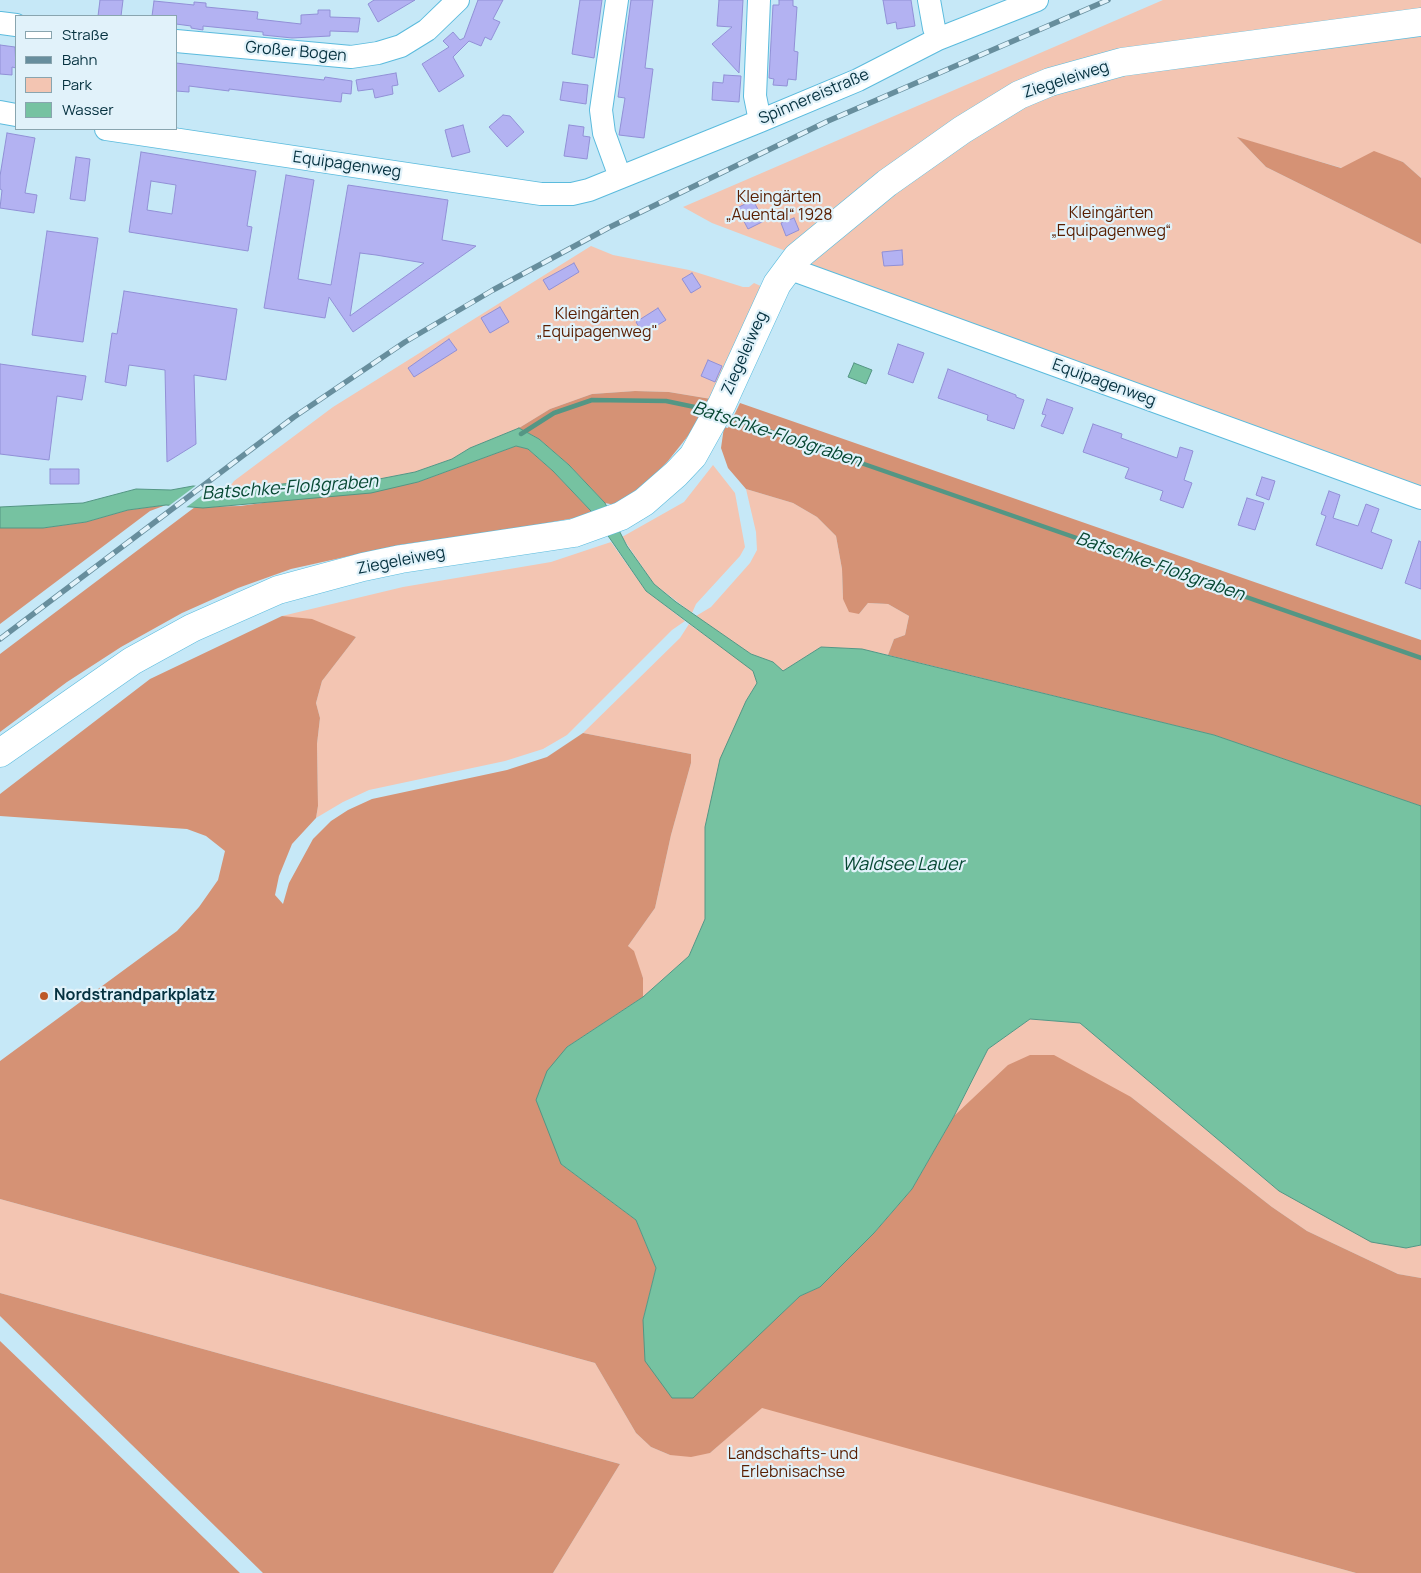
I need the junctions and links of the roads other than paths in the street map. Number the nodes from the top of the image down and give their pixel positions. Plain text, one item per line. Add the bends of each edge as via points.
1 (458, 0) edge
2 (617, 0) edge
3 (759, 0) edge
4 (929, 0) edge
5 (1037, 0) edge
6 (1421, 22) edge
7 (0, 23) edge
8 (15, 25) edge
9 (938, 39) junction
10 (178, 41) edge
11 (0, 112) edge
12 (15, 115) edge
13 (760, 120) junction
14 (113, 130) edge
15 (620, 177) junction
16 (589, 190) joint
17 (790, 264) junction
18 (1421, 498) edge
19 (0, 753) edge

1 - 10 street, Großer Bogen via 427,30 402,46 351,58
2 - 15 street via 601,110 604,133
3 - 13 street via 755,96
4 - 9 street
5 - 9 street, Spinnereistraße
6 - 17 main road, Ziegeleiweg via 1122,62 1050,82 990,112 924,157 829,229
7 - 8 street
9 - 13 street, Spinnereistraße via 858,80
11 - 12 street
13 - 15 street, Spinnereistraße
14 - 16 street, Equipagenweg via 556,196
15 - 16 street, Spinnereistraße
17 - 18 street, Equipagenweg via 796,271
17 - 19 main road, Ziegeleiweg via 777,284 718,413 693,456 644,502 609,521 552,538 391,561 278,590 192,628 132,661

